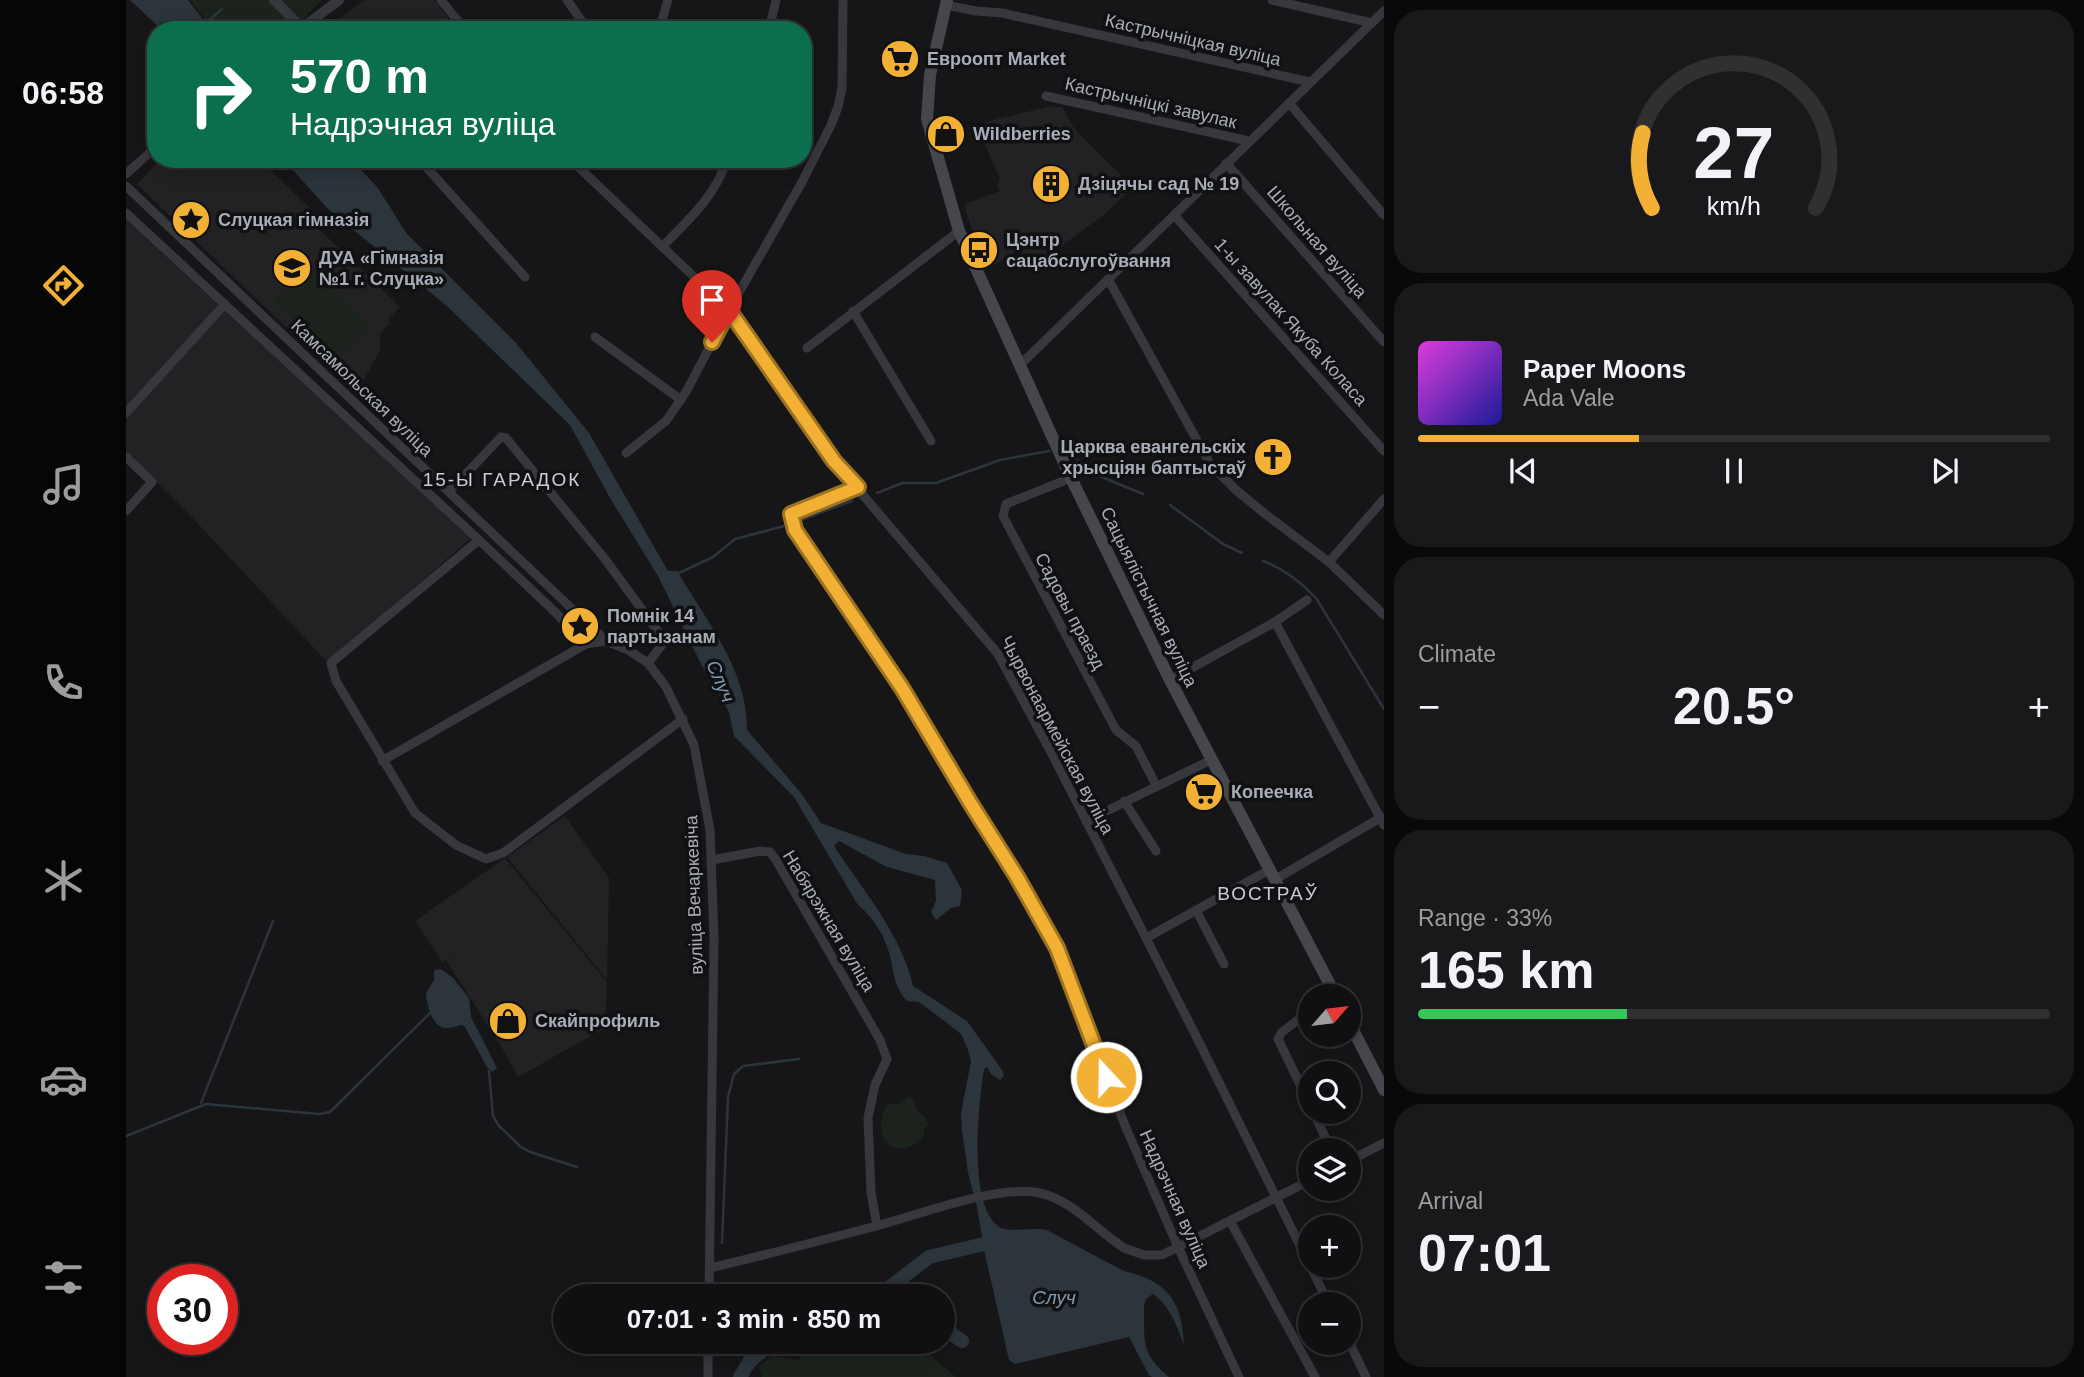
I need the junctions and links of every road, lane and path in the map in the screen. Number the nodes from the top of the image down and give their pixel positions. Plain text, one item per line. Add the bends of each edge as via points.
1 (274, 0) edge
2 (338, 0) edge
3 (442, 0) edge
4 (567, 0) edge
5 (668, 0) edge
6 (776, 0) edge
7 (843, 0) edge
8 (1272, 0) edge
9 (946, 3) edge
10 (1384, 11) edge
11 (295, 21) edge
12 (313, 21) edge
13 (458, 21) edge
14 (582, 21) edge
15 (662, 21) edge
16 (771, 21) edge
17 (1372, 23) junction
18 (1310, 82) junction
19 (1046, 96) dead end
20 (1289, 103) junction
21 (1249, 141) junction
22 (147, 155) edge
23 (812, 161) edge
24 (1226, 163) junction
25 (427, 168) edge
26 (579, 168) edge
27 (724, 168) edge
28 (809, 168) edge
29 (126, 174) edge
30 (126, 186) edge
31 (126, 213) edge
32 (1174, 215) junction
33 (1384, 215) edge
34 (959, 231) junction
35 (662, 247) junction
36 (524, 277) dead end
37 (1108, 279) junction
38 (225, 304) junction
39 (729, 310) junction
40 (853, 311) junction
41 (595, 337) dead end
42 (1384, 342) edge
43 (807, 348) dead end
44 (1020, 365) junction
45 (681, 400) junction
46 (126, 413) edge
47 (931, 441) dead end
48 (1384, 451) edge
49 (626, 453) dead end
50 (126, 457) edge
51 (1071, 478) junction
52 (858, 487) junction
53 (449, 492) junction
54 (1384, 499) edge
55 (126, 511) edge
56 (479, 540) junction
57 (1329, 562) junction
58 (1307, 600) dead end
59 (1384, 615) edge
60 (1275, 622) junction
61 (606, 641) junction
62 (586, 644) junction
63 (648, 663) junction
64 (1170, 680) junction
65 (683, 719) junction
66 (1211, 760) junction
67 (383, 761) junction
68 (1156, 785) junction
69 (1124, 801) junction
70 (1383, 820) edge
71 (1086, 821) junction
72 (1156, 851) dead end
73 (712, 860) junction
74 (1272, 875) junction
75 (1196, 910) junction
76 (1146, 938) junction
77 (1224, 964) dead end
78 (1330, 984) edge
79 (1298, 1020) edge
80 (1361, 1046) edge
81 (1298, 1080) edge
82 (1384, 1090) edge
83 (1384, 1143) edge
84 (1361, 1154) edge
85 (1298, 1186) edge
86 (1275, 1198) junction
87 (1230, 1221) junction
88 (877, 1226) junction
89 (1178, 1247) junction
90 (709, 1268) junction
91 (709, 1284) edge
92 (1323, 1292) edge
93 (708, 1354) edge
94 (1355, 1355) edge
95 (708, 1377) edge
96 (1239, 1377) edge
97 (1315, 1377) edge
98 (1366, 1377) edge

1 - 11 street
2 - 12 street
3 - 13 street
4 - 14 street
5 - 15 street
6 - 16 street
7 - 23 street via 842,88 838,107
8 - 17 street
9 - 18 street, Кастрычніцкая вуліца
9 - 34 main road, Сацыялістычная вуліца via 930,75 927,119
10 - 17 street
17 - 18 street
18 - 20 street
19 - 21 street, Кастрычніцкі завулак
20 - 21 street
20 - 33 street
21 - 24 street
22 - 29 street
24 - 32 street
24 - 42 street, Школьная вуліца
25 - 36 street
26 - 35 street, Чырвонаармейская вуліца
27 - 35 street via 708,198
28 - 39 street
30 - 53 street, Камсамольская вуліца
31 - 38 street, Камсамольская вуліца
32 - 37 street
32 - 48 street, 1-ы завулак Якуба Коласа
34 - 40 street
34 - 44 main road, Сацыялістычная вуліца
35 - 39 street, Чырвонаармейская вуліца
37 - 44 street
37 - 57 street via 1210,464 1236,490
38 - 46 street
38 - 56 street, Камсамольская вуліца
39 - 45 street
39 - 52 street, Чырвонаармейская вуліца via 834,461
40 - 43 street
40 - 47 street
41 - 45 street
44 - 51 main road, Сацыялістычная вуліца
45 - 49 street via 666,421
50 - 55 street via 152,482
51 - 64 main road, Сацыялістычная вуліца
51 - 68 street, Садовы праезд via 1006,504 1003,516 1115,730 1136,746
52 - 71 street, Чырвонаармейская вуліца via 993,647
52 - 89 street, Надрэчная вуліца via 791,514 795,530 902,688 1057,948 1126,1128
53 - 61 street, Камсамольская вуліца
53 - 63 street via 501,437 506,438 665,641
54 - 57 street
56 - 62 street, Камсамольская вуліца
56 - 67 street via 331,663 336,681
57 - 59 street
58 - 60 street
60 - 64 street
60 - 70 street
61 - 62 street
61 - 63 street, Камсамольская вуліца
62 - 67 street
63 - 65 street, вуліца Вечаркевіча
64 - 66 main road, Сацыялістычная вуліца
65 - 67 street via 503,853 486,859 456,845 415,813
65 - 73 street, вуліца Вечаркевіча via 694,745 705,797
66 - 68 street
66 - 74 main road, Сацыялістычная вуліца
68 - 69 street
69 - 71 street
69 - 72 street
70 - 74 street
71 - 76 street, Чырвонаармейская вуліца
73 - 88 street, Набярэжная вуліца via 770,852 880,1040 887,1059 875,1084 868,1118
73 - 90 street, вуліца Вечаркевіча
74 - 75 street
74 - 78 main road, Сацыялістычная вуліца
75 - 76 street
75 - 77 street
76 - 86 street, Чырвонаармейская вуліца
79 - 81 street via 1278,1039
80 - 82 main road
83 - 84 street
85 - 86 street
86 - 87 street
86 - 92 street, Чырвонаармейская вуліца
87 - 89 street
87 - 97 street
88 - 89 street via 988,1196 1038,1193 1068,1205 1134,1253 1154,1257
88 - 90 street
89 - 96 street, Надрэчная вуліца
90 - 91 street
93 - 95 street
94 - 98 street

